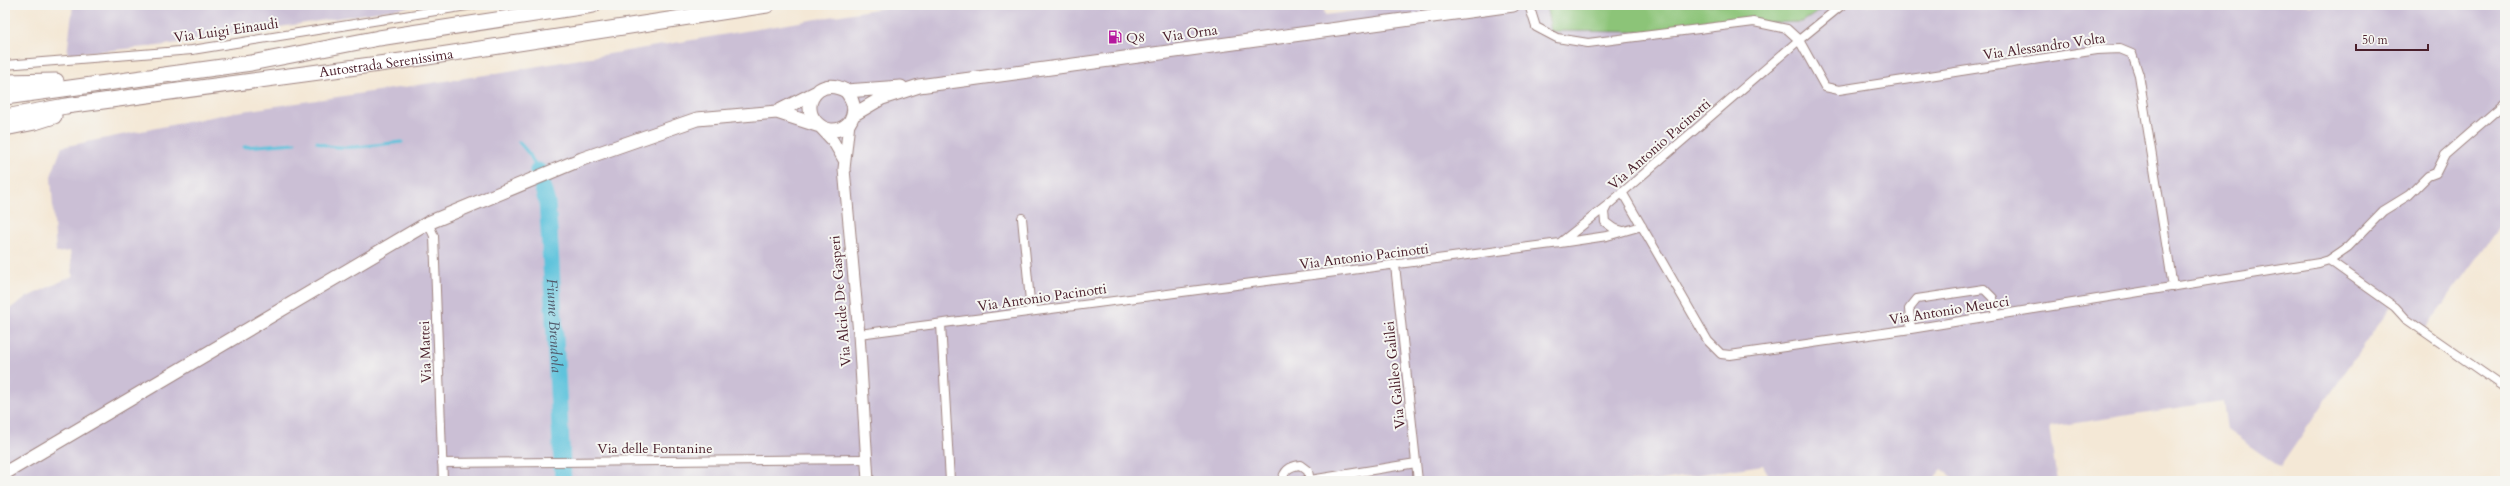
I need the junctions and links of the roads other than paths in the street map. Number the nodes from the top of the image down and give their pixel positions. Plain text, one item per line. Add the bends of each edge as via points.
1 (473, 5) edge
2 (593, 5) edge
3 (767, 5) edge
4 (1513, 5) edge
5 (1529, 5) edge
6 (1842, 5) edge
7 (1799, 40) junction
8 (5, 65) edge
9 (5, 82) edge
10 (103, 83) junction
11 (919, 86) junction
12 (846, 91) junction
13 (815, 93) junction
14 (5, 97) edge
15 (93, 103) junction
16 (2505, 103) edge
17 (777, 112) junction
18 (5, 117) edge
19 (851, 119) junction
20 (818, 126) junction
21 (5, 128) edge
22 (844, 160) junction
23 (1622, 192) junction
24 (1609, 204) junction
25 (1022, 218) dead end
26 (428, 223) junction
27 (1642, 226) junction
28 (1624, 231) junction
29 (1560, 243) junction
30 (2329, 260) junction
31 (1395, 265) junction
32 (2173, 287) junction
33 (1031, 312) junction
34 (1996, 316) junction
35 (941, 324) junction
36 (1911, 329) junction
37 (859, 334) junction
38 (2505, 388) edge
39 (867, 460) junction
40 (442, 463) junction
41 (1416, 463) junction
42 (5, 473) edge
43 (443, 481) edge
44 (868, 481) edge
45 (950, 481) edge
46 (1282, 481) edge
47 (1307, 481) edge
48 (1418, 481) edge

1 - 8 street, Via Luigi Einaudi via 192,50
2 - 10 highway, Autostrada Serenissima via 379,38 251,63
3 - 15 highway, Autostrada Serenissima via 401,61
4 - 11 main road, Via Orna
5 - 7 street via 1536,27 1557,38 1588,44 1754,22 1787,29
6 - 7 street, Via Antonio Pacinotti
7 - 23 street, Via Antonio Pacinotti
7 - 32 street, Via Alessandro Volta via 1825,86 1831,90 2097,50 2120,49 2132,54 2139,75
9 - 10 highway
10 - 14 highway, Autostrada Serenissima
11 - 12 main road
11 - 19 main road, Via Orna via 882,98
12 - 13 main road via 830,86
12 - 19 main road via 854,106
13 - 17 main road
13 - 20 main road via 810,110
15 - 18 highway, Autostrada Serenissima
15 - 21 highway via 35,122
16 - 30 street via 2445,155 2436,172 2428,176 2409,195 2383,211 2348,247
17 - 20 main road
17 - 26 main road via 697,119 556,169
19 - 20 main road via 835,130
19 - 22 main road
20 - 22 main road, Via Alcide De Gasperi via 833,141
22 - 37 main road, Via Alcide De Gasperi
23 - 24 street, Via Antonio Pacinotti
23 - 27 street, Via Antonio Meucci
24 - 28 street via 1604,212 1605,222
24 - 29 street, Via Antonio Pacinotti
25 - 33 street
26 - 40 street, Via Mattei via 434,236
26 - 42 main road
27 - 28 street
27 - 36 street, Via Antonio Meucci via 1708,341 1721,354
28 - 29 street
29 - 31 street, Via Antonio Pacinotti
30 - 32 street, Via Antonio Meucci
30 - 38 street via 2395,307 2406,319
31 - 33 street, Via Antonio Pacinotti
31 - 41 street, Via Galileo Galilei
32 - 34 street, Via Antonio Meucci
33 - 35 street, Via Antonio Pacinotti
34 - 36 street, Via Antonio Meucci
34 - 36 street via 1991,294 1984,289 1917,299 1909,309
35 - 37 street, Via Antonio Pacinotti
35 - 45 street
37 - 39 main road, Via Alcide De Gasperi
39 - 40 street, Via delle Fontanine
39 - 44 main road, Via Alcide De Gasperi
40 - 43 street, Via Mattei
41 - 47 street
41 - 48 street, Via Galileo Galilei
46 - 47 street via 1286,471 1300,465 1308,471

